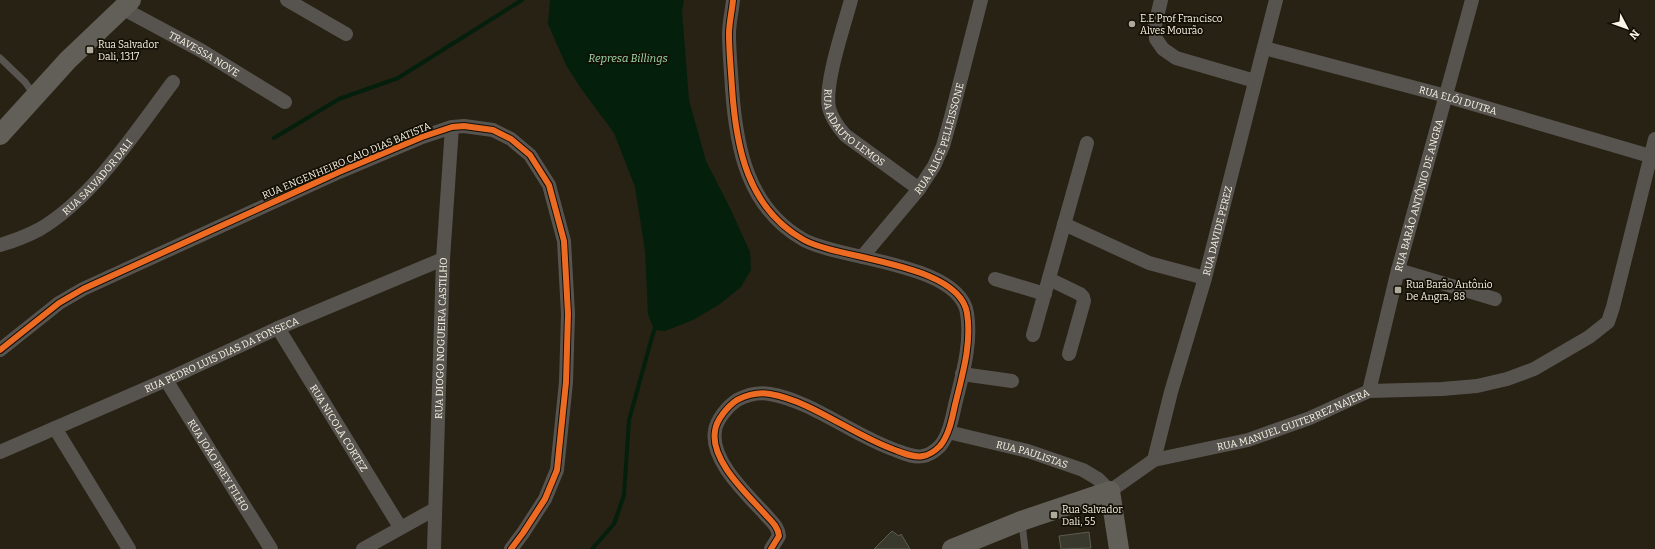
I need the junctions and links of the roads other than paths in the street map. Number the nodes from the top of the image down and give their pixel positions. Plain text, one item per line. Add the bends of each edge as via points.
1 (287, 0) edge
2 (733, 0) edge
3 (851, 0) edge
4 (981, 0) edge
5 (1276, 0) edge
6 (1472, 0) edge
7 (1158, 1) edge
8 (126, 4) edge
9 (346, 34) dead end
10 (1264, 48) junction
11 (0, 58) edge
12 (1255, 81) junction
13 (173, 82) dead end
14 (35, 96) junction
15 (1446, 96) junction
16 (285, 102) dead end
17 (452, 127) junction
18 (0, 135) edge
19 (1655, 139) edge
20 (1087, 143) dead end
21 (1650, 156) junction
22 (919, 189) junction
23 (1064, 224) junction
24 (0, 245) edge
25 (862, 257) junction
26 (443, 259) junction
27 (1398, 270) junction
28 (1205, 278) junction
29 (995, 279) dead end
30 (1049, 279) junction
31 (1045, 294) junction
32 (1495, 299) dead end
33 (278, 328) junction
34 (1033, 335) dead end
35 (0, 350) edge
36 (1069, 354) dead end
37 (962, 374) junction
38 (166, 380) junction
39 (1012, 381) dead end
40 (1369, 391) junction
41 (55, 428) junction
42 (948, 432) junction
43 (0, 452) edge
44 (1154, 460) junction
45 (1110, 491) junction
46 (435, 509) junction
47 (1021, 521) junction
48 (400, 527) junction
49 (129, 549) edge
50 (272, 549) edge
51 (363, 549) edge
52 (434, 549) edge
53 (511, 549) edge
54 (771, 549) edge
55 (952, 549) edge
56 (1025, 549) edge
57 (1119, 549) edge

1 - 9 street
2 - 25 street via 729,32 735,125 742,159 753,187 765,207 804,240
3 - 22 street, RUA ADAUTO LEMOS via 828,90 829,109 835,123 845,135
4 - 22 street, RUA ALICE PELLEISSONE via 943,146
5 - 10 street, RUA DAVIDE PEREZ
6 - 15 street, RUA BARÃO ANTÔNIO DE ANGRA
7 - 12 street via 1156,39 1163,49 1176,58
8 - 14 street
8 - 16 street, TRAVESSA NOVE
10 - 12 street, RUA DAVIDE PEREZ
10 - 15 street, RUA ELÓI DUTRA
11 - 14 lane via 25,82
12 - 28 street, RUA DAVIDE PEREZ
13 - 24 street, RUA SALVADOR DALI via 90,188 41,229
14 - 18 street
15 - 21 street, RUA ELÓI DUTRA
15 - 27 street, RUA BARÃO ANTÔNIO DE ANGRA
17 - 26 street, RUA DIOGO NOGUEIRA CASTILHO
17 - 35 street, RUA ENGENHEIRO CAIO DIAS BATISTA via 339,172 83,289 47,312
17 - 53 street, RUA ENGENHEIRO CAIO DIAS BATISTA via 494,130 511,139 530,155 549,185 564,241 568,314 566,382 557,470 545,499
19 - 21 street, RUA MANUEL GUITERREZ NAJERA
20 - 23 street
21 - 40 street, RUA MANUEL GUITERREZ NAJERA via 1611,316 1605,326 1534,369 1507,379 1477,386
22 - 25 street, RUA ALICE PELLEISSONE
23 - 28 street via 1149,263
23 - 30 street
25 - 37 street via 926,274 947,286 959,297 967,310 968,325
26 - 33 street, RUA PEDRO LUIS DIAS DA FONSECA
26 - 46 street, RUA DIOGO NOGUEIRA CASTILHO
27 - 32 street
27 - 40 street, RUA BARÃO ANTÔNIO DE ANGRA
28 - 44 street, RUA DAVIDE PEREZ
29 - 31 street
30 - 31 street
30 - 36 street via 1083,297
31 - 34 street
33 - 38 street, RUA PEDRO LUIS DIAS DA FONSECA
33 - 48 street, RUA NICOLA CORTEZ
37 - 39 street
37 - 42 street
38 - 41 street, RUA PEDRO LUIS DIAS DA FONSECA
38 - 50 street, RUA JOÃO BREY FILHO
40 - 44 street, RUA MANUEL GUITERREZ NAJERA via 1310,418 1248,440
41 - 43 street, RUA PEDRO LUIS DIAS DA FONSECA
41 - 49 street
42 - 45 street, RUA PAULISTAS via 1028,451 1083,470 1098,479
42 - 54 street via 941,445 923,457 882,446 789,399 769,394 750,394 735,402 723,414 715,430 715,447 723,464 742,489 777,526 779,536
44 - 45 street, RUA MANUEL GUITERREZ NAJERA
45 - 47 street
45 - 57 street
46 - 48 street
46 - 52 street, RUA DIOGO NOGUEIRA CASTILHO
47 - 55 street
47 - 56 lane
48 - 51 street

